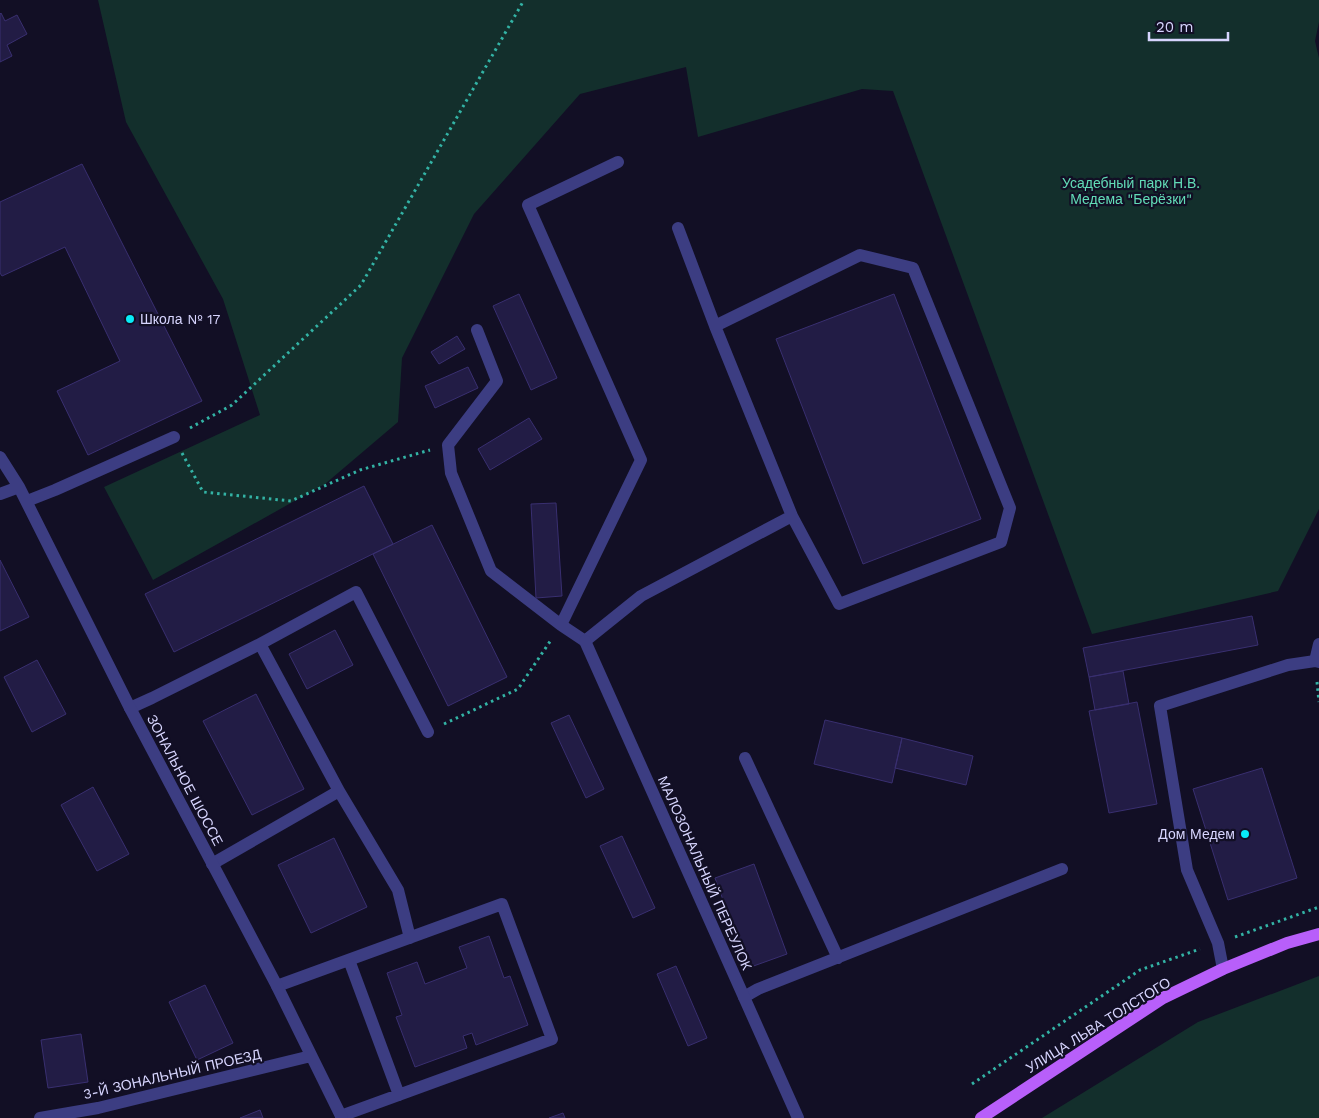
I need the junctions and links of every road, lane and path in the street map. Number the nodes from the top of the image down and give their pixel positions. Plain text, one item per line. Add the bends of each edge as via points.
1 (524, 0) edge
2 (618, 162) dead end
3 (678, 228) dead end
4 (715, 326) junction
5 (477, 330) dead end
6 (174, 436) junction
7 (448, 445) junction
8 (0, 456) edge
9 (20, 487) junction
10 (0, 494) edge
11 (26, 501) junction
12 (792, 516) junction
13 (561, 626) junction
14 (585, 641) junction
15 (260, 644) junction
16 (1319, 644) edge
17 (1317, 662) edge
18 (130, 708) junction
19 (428, 732) joint
20 (744, 758) dead end
21 (339, 791) junction
22 (212, 864) junction
23 (1062, 869) dead end
24 (1319, 907) edge
25 (1319, 934) edge
26 (410, 938) junction
27 (1218, 943) junction
28 (838, 958) junction
29 (349, 960) junction
30 (1223, 969) junction
31 (277, 986) junction
32 (744, 997) junction
33 (311, 1056) junction
34 (972, 1084) dead end
35 (399, 1095) junction
36 (341, 1117) edge
37 (40, 1118) edge
38 (798, 1118) edge
39 (981, 1118) edge

1 - 6 path via 361,285 232,405
2 - 13 street via 528,204 641,460
3 - 4 street
4 - 12 street
4 - 12 street via 860,255 913,268 1010,508 1001,542 840,604
5 - 7 street via 496,381
6 - 7 path via 202,492 291,501 360,470
6 - 11 street
7 - 13 street via 451,474 491,571
8 - 9 street, ЗОНАЛЬНОЕ ШОССЕ
9 - 10 street
9 - 11 street, ЗОНАЛЬНОЕ ШОССЕ
11 - 18 street, ЗОНАЛЬНОЕ ШОССЕ
12 - 14 street via 642,596
13 - 14 street
13 - 19 path via 518,689
14 - 32 street, МАЛОЗОНАЛЬНЫЙ ПЕРЕУЛОК
15 - 18 street
15 - 19 street via 356,592
15 - 21 street
16 - 17 street
17 - 27 street via 1288,665 1160,706 1187,870
18 - 22 street, ЗОНАЛЬНОЕ ШОССЕ
20 - 28 street
21 - 22 street
21 - 26 street via 398,890
22 - 31 street, ЗОНАЛЬНОЕ ШОССЕ
23 - 28 street
24 - 27 path
25 - 30 main road, УЛИЦА ЛЬВА ТОЛСТОГО via 1287,943
26 - 29 street
26 - 35 street via 502,904 552,1039
27 - 30 street
27 - 34 path via 1140,970
28 - 32 street
29 - 31 street
29 - 35 street
30 - 39 main road, УЛИЦА ЛЬВА ТОЛСТОГО via 1163,998
31 - 33 street, ЗОНАЛЬНОЕ ШОССЕ
32 - 38 street, МАЛОЗОНАЛЬНЫЙ ПЕРЕУЛОК
33 - 36 street, ЗОНАЛЬНОЕ ШОССЕ
33 - 37 street, 3-Й ЗОНАЛЬНЫЙ ПРОЕЗД via 98,1108
35 - 36 street

